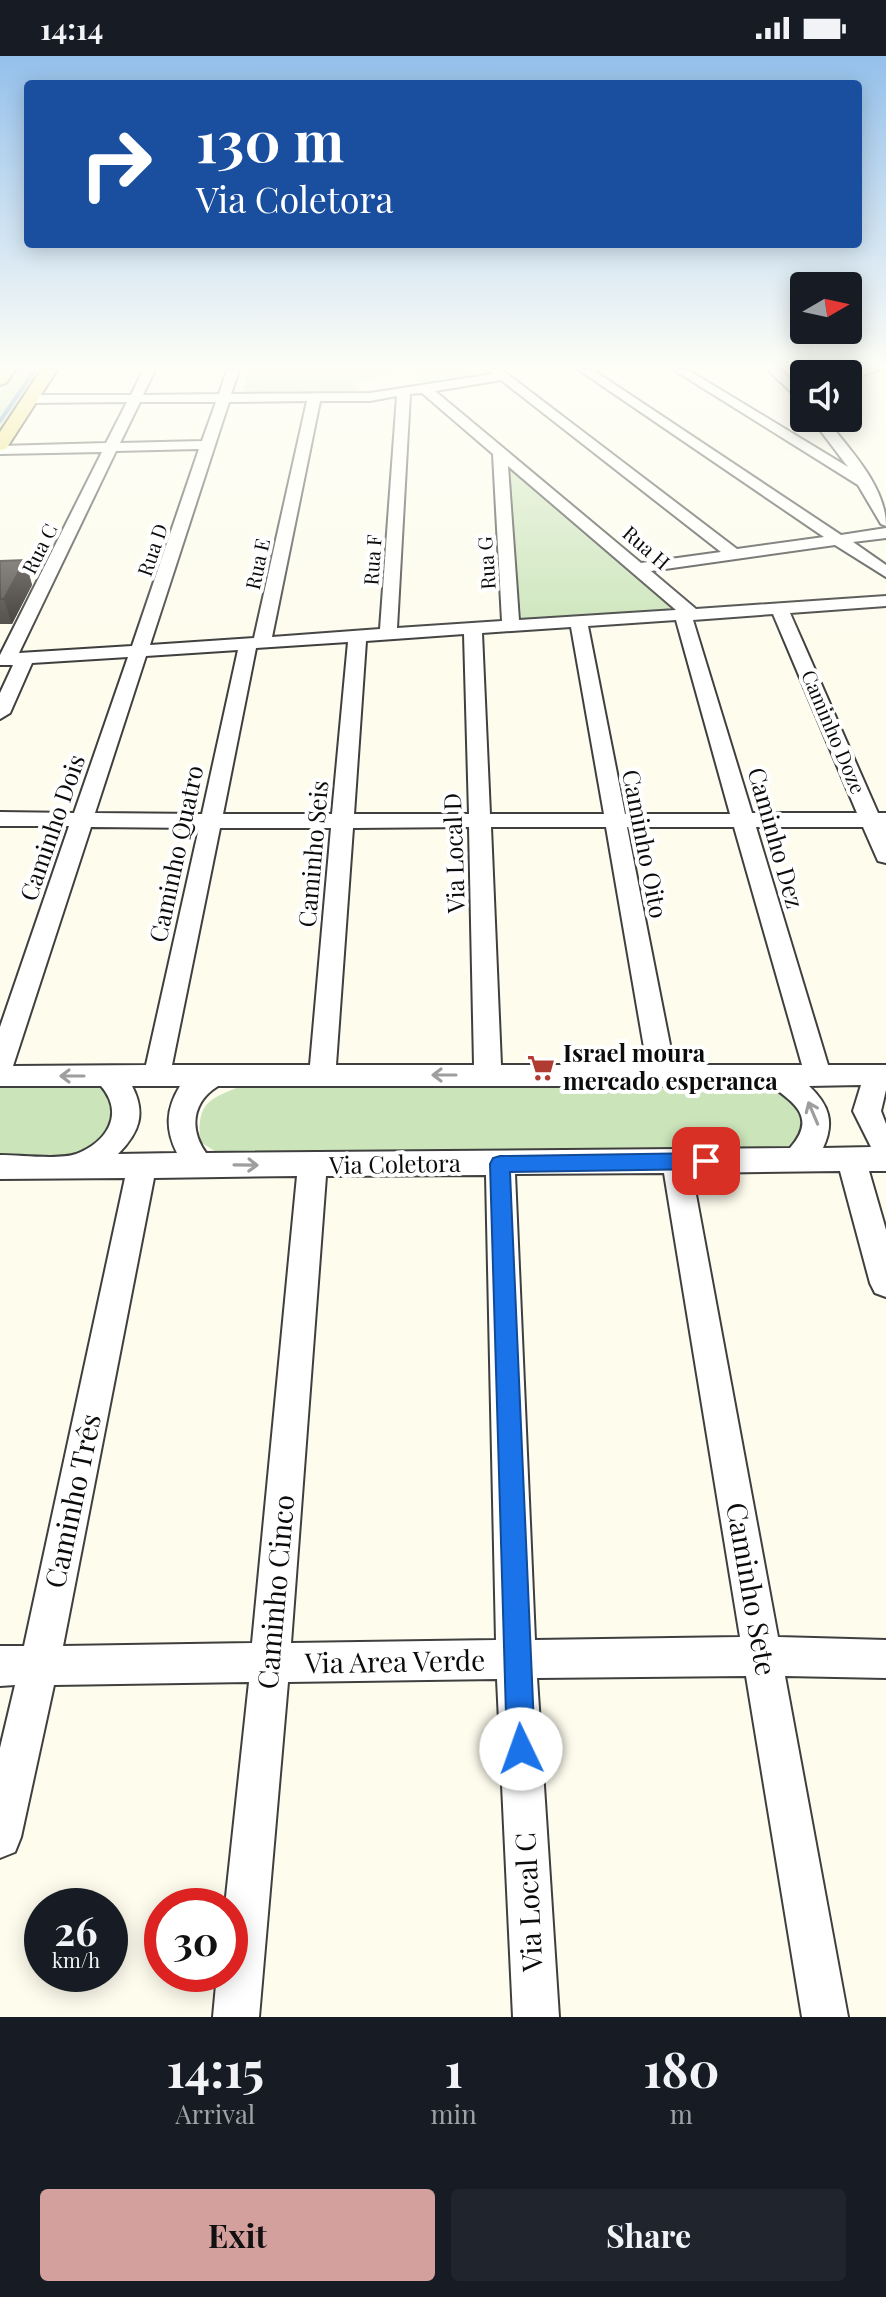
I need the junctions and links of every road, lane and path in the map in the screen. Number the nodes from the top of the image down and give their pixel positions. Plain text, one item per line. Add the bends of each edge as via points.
1 (106, 462) edge
2 (204, 462) edge
3 (299, 462) edge
4 (399, 462) edge
5 (501, 462) edge
6 (513, 462) edge
7 (614, 462) edge
8 (721, 462) edge
9 (829, 462) edge
10 (850, 462) edge
11 (866, 484) junction
12 (886, 521) edge
13 (886, 533) edge
14 (839, 541) junction
15 (735, 555) junction
16 (638, 568) junction
17 (886, 572) edge
18 (886, 601) edge
19 (780, 609) junction
20 (688, 616) junction
21 (579, 622) junction
22 (511, 626) junction
23 (473, 628) junction
24 (388, 634) junction
25 (357, 637) junction
26 (255, 644) junction
27 (139, 652) junction
28 (11, 660) edge
29 (0, 713) edge
30 (0, 819) edge
31 (83, 819) junction
32 (344, 820) junction
33 (480, 820) junction
34 (742, 820) junction
35 (878, 820) edge
36 (210, 821) junction
37 (613, 821) junction
38 (886, 856) edge
39 (0, 1065) edge
40 (662, 1074) junction
41 (157, 1075) junction
42 (488, 1075) junction
43 (776, 1075) junction
44 (818, 1075) junction
45 (884, 1075) edge
46 (0, 1076) edge
47 (108, 1076) junction
48 (322, 1076) junction
49 (211, 1077) junction
50 (886, 1146) edge
51 (798, 1159) junction
52 (886, 1159) edge
53 (851, 1160) junction
54 (676, 1161) junction
55 (142, 1164) junction
56 (198, 1164) junction
57 (500, 1164) junction
58 (81, 1165) junction
59 (312, 1166) junction
60 (0, 1167) edge
61 (886, 1283) edge
62 (762, 1656) junction
63 (886, 1659) edge
64 (516, 1660) junction
65 (270, 1664) junction
66 (0, 1666) edge
67 (39, 1666) junction
68 (0, 1837) edge
69 (236, 2017) edge
70 (536, 2017) edge
71 (825, 2017) edge

1 - 28 street, Rua C
2 - 27 street, Rua D
3 - 26 street, Rua E
4 - 24 street, Rua F
5 - 22 street, Rua G
6 - 16 street, Rua H
7 - 15 street
8 - 14 street
9 - 11 street
10 - 11 street
11 - 12 street
13 - 14 street
14 - 15 street
14 - 17 street
15 - 16 street
16 - 20 street, Rua H
18 - 19 street
19 - 20 street
19 - 35 street, Caminho Doze
20 - 21 street
20 - 34 street, Caminho Dez
21 - 22 street
21 - 37 street, Caminho Oito
22 - 23 street
23 - 24 street
23 - 33 street, Via Local D
24 - 25 street
25 - 26 street
25 - 32 street, Caminho Seis
26 - 27 street
26 - 36 street, Caminho Quatro
27 - 28 street
27 - 31 street, Caminho Dois
28 - 29 street, Rua C
30 - 31 street
31 - 36 street
31 - 39 street, Caminho Dois
32 - 33 street
32 - 36 street
32 - 48 street, Caminho Seis
33 - 37 street
33 - 42 street, Via Local D
34 - 35 street
34 - 37 street
34 - 44 street, Caminho Dez
35 - 38 street, Caminho Doze
36 - 41 street, Caminho Quatro
37 - 40 street, Caminho Oito
40 - 42 street
40 - 43 street
41 - 47 street
41 - 49 street
42 -> 48 street
43 - 44 street
51 -> 43 street via 816,1136 818,1123 801,1092
44 - 45 street
45 - 50 street via 865,1103 873,1130
47 -> 46 street
47 - 58 street via 122,1089 127,1118 107,1150
48 - 49 street
49 - 56 street via 191,1092 181,1128 185,1148
51 - 53 street, Via Coletora
51 - 54 street, Via Coletora
52 - 53 street, Via Coletora
53 - 61 street
54 - 57 street, Via Coletora
54 - 62 street, Caminho Sete
55 - 56 street, Via Coletora
55 - 58 street, Via Coletora
55 - 67 street, Caminho Três
56 -> 59 street, Via Coletora
57 - 59 street, Via Coletora
57 - 64 street, Via Local C
58 - 60 street, Via Coletora
59 - 65 street, Caminho Cinco
62 - 63 street, Via Area Verde
62 - 64 street, Via Area Verde
62 - 71 street, Caminho Sete
64 - 65 street, Via Area Verde
64 - 70 street, Via Local C
65 - 67 street, Via Area Verde
65 - 69 street, Caminho Cinco
66 - 67 street, Via Area Verde
67 - 68 street, Caminho Três

